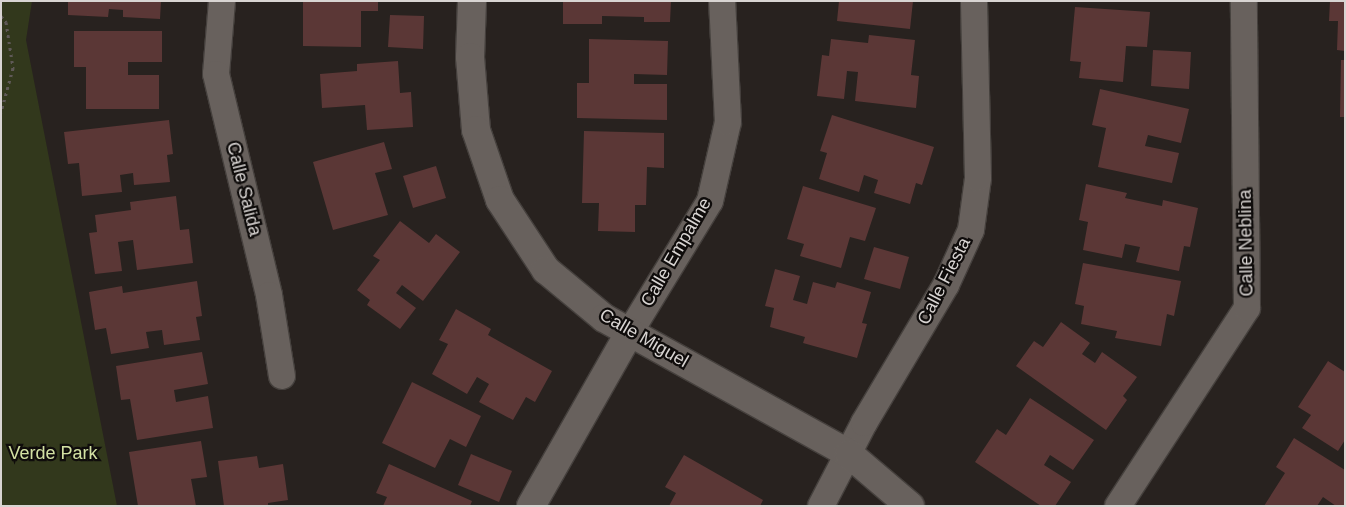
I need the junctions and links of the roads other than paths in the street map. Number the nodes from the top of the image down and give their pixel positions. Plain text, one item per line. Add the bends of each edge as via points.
1 (222, 1) edge
2 (472, 1) edge
3 (722, 1) edge
4 (974, 1) edge
5 (1244, 1) edge
6 (630, 332) junction
7 (282, 376) dead end
8 (849, 454) junction
9 (531, 506) edge
10 (821, 506) edge
11 (910, 506) edge
12 (1118, 506) edge

1 - 7 street, Calle Salida via 216,74 269,295
2 - 6 street, Calle Miguel via 470,57 476,130 500,200 546,270 604,318
3 - 6 street, Calle Empalme via 728,122 710,201
4 - 8 street, Calle Fiesta via 978,178 971,230 946,285
5 - 12 street, Calle Neblina via 1247,308
6 - 8 street, Calle Miguel
6 - 9 street, Calle Empalme
8 - 10 street, Calle Fiesta
8 - 11 street, Calle Miguel

